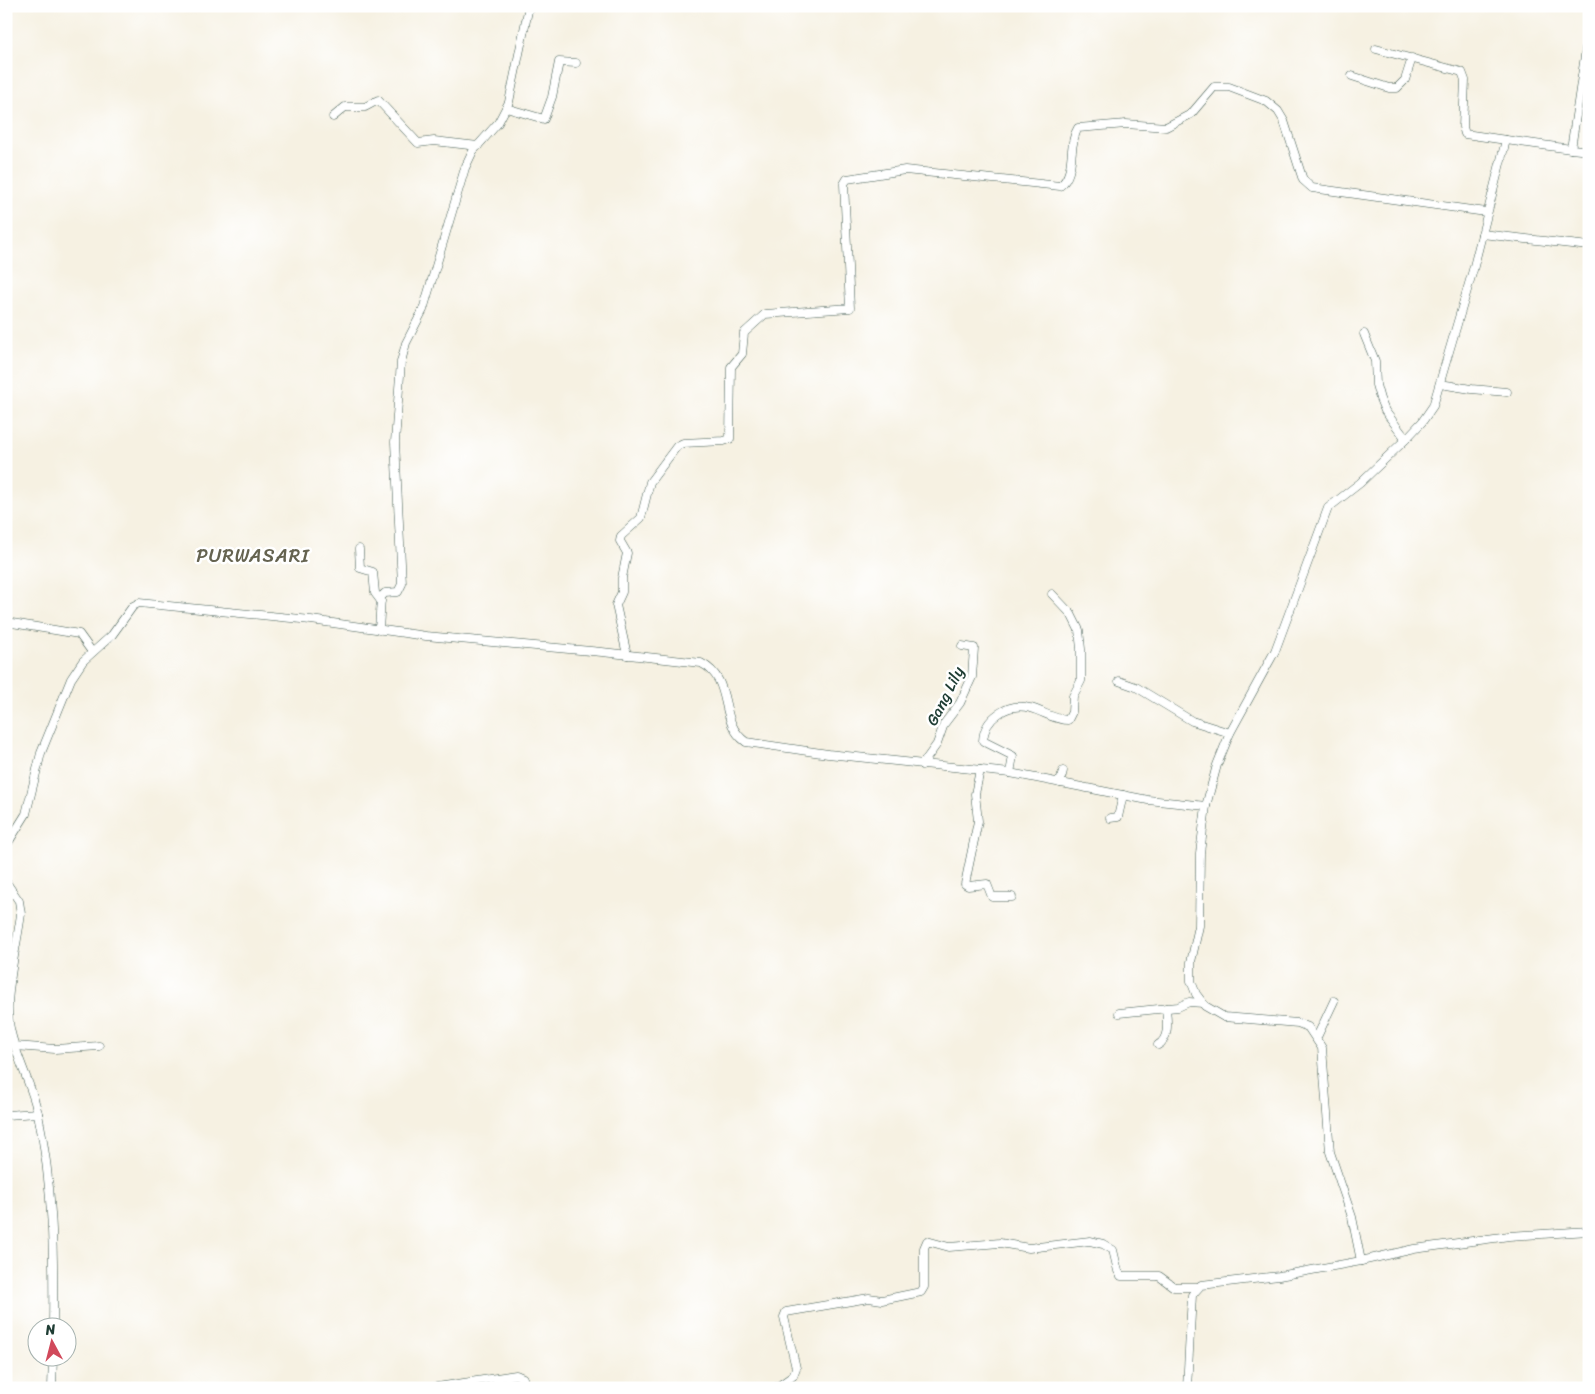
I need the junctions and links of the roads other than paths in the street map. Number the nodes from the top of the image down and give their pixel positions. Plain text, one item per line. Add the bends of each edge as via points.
1 (528, 6) edge
2 (1589, 29) edge
3 (1376, 49) dead end
4 (1412, 58) junction
5 (576, 63) dead end
6 (1352, 76) dead end
7 (506, 108) junction
8 (333, 117) dead end
9 (1506, 140) junction
10 (478, 146) junction
11 (1570, 149) junction
12 (1589, 151) edge
13 (1486, 212) junction
14 (1482, 234) junction
15 (1589, 246) edge
16 (1364, 334) dead end
17 (1440, 384) junction
18 (1508, 392) dead end
19 (1406, 439) junction
20 (359, 549) dead end
21 (1052, 594) dead end
22 (381, 601) junction
23 (6, 622) edge
24 (379, 630) junction
25 (962, 646) dead end
26 (92, 652) junction
27 (628, 655) junction
28 (1119, 681) dead end
29 (1230, 733) junction
30 (922, 765) junction
31 (980, 770) junction
32 (1063, 771) dead end
33 (1010, 773) junction
34 (1060, 783) junction
35 (1123, 796) junction
36 (1206, 806) junction
37 (1110, 818) dead end
38 (6, 846) edge
39 (6, 882) edge
40 (1012, 897) dead end
41 (1334, 1001) dead end
42 (1203, 1003) junction
43 (7, 1006) edge
44 (1166, 1008) junction
45 (1119, 1013) dead end
46 (1317, 1037) junction
47 (1158, 1045) dead end
48 (15, 1046) junction
49 (99, 1046) dead end
50 (38, 1113) junction
51 (6, 1115) edge
52 (1589, 1232) edge
53 (1361, 1261) junction
54 (1197, 1287) junction
55 (53, 1316) edge
56 (53, 1366) edge
57 (52, 1388) edge
58 (431, 1388) edge
59 (524, 1388) edge
60 (642, 1388) edge
61 (666, 1388) edge
62 (776, 1388) edge
63 (1187, 1388) edge

1 - 7 street
2 - 11 street
3 - 4 street
4 - 6 street via 1405,80 1397,88
4 - 9 street via 1462,72 1465,80 1465,134
5 - 7 street via 559,62 544,119
7 - 10 street
8 - 10 street via 345,107 365,107 378,100 418,143 434,141
9 - 11 street
9 - 13 street
10 - 22 street via 465,168 426,301 406,343 401,362 395,442 402,584 398,592 383,595
11 - 12 street
13 - 14 street
13 - 27 street via 1310,187 1303,180 1278,111 1266,101 1224,86 1210,90 1191,114 1166,127 1126,124 1078,128 1066,181 1060,186 904,170 847,179 844,184 850,308 763,315 744,333 742,354 731,367 730,439 677,446 650,482 642,518 621,536 626,553 622,592 616,608
14 - 15 street
14 - 17 street
16 - 19 street via 1375,361 1380,399
17 - 18 street
17 - 19 street via 1433,406
19 - 29 street via 1328,508 1274,651
20 - 22 street via 361,570 373,572 375,593
21 - 33 street via 1071,614 1079,630 1081,681 1073,696 1068,720 1022,706 991,718 983,741 1013,756
22 - 24 street
23 - 26 street via 79,634
24 - 26 street via 139,603
24 - 27 street
25 - 30 street, Gang Lily via 974,648 973,675
26 - 38 street via 71,680 58,709 41,754 26,814
27 - 30 street via 701,663 711,668 724,694 731,725 737,736 746,742
28 - 29 street via 1136,687 1192,722
29 - 36 street
30 - 31 street
31 - 33 street
31 - 40 street via 975,794 978,821 964,884 987,884 992,897
32 - 34 street
33 - 34 street
34 - 35 street
35 - 36 street
35 - 37 street via 1118,817
36 - 42 street via 1200,853 1199,926 1190,962 1191,981
39 - 43 street via 20,901 22,914
41 - 46 street
42 - 44 street via 1189,1002
42 - 46 street via 1214,1014 1224,1017 1304,1024
43 - 48 street
44 - 45 street
44 - 47 street via 1166,1032
46 - 53 street via 1324,1063 1330,1152 1352,1217
48 - 49 street via 56,1049
48 - 50 street
50 - 51 street
50 - 55 street via 49,1170 54,1238
52 - 53 street via 1509,1236 1414,1249
53 - 54 street via 1279,1276 1205,1283
54 - 62 street via 1176,1288 1159,1276 1121,1276 1113,1250 1098,1242 1028,1248 1000,1243 956,1247 928,1241 924,1248 924,1287 921,1292 793,1310 785,1314 796,1368 793,1376
54 - 63 street via 1192,1295
56 - 57 street
58 - 59 street via 516,1376 523,1378
60 - 61 street

